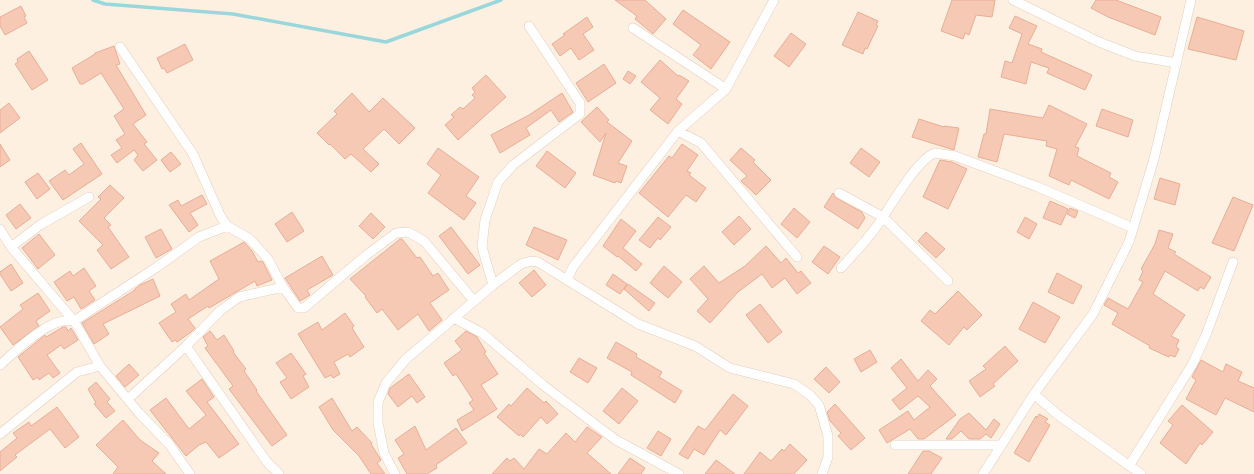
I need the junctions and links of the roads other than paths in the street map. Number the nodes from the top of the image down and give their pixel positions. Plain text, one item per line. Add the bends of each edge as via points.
1 (774, 0) edge
2 (1013, 0) edge
3 (1191, 0) edge
4 (529, 26) dead end
5 (633, 28) dead end
6 (120, 47) dead end
7 (1177, 63) junction
8 (726, 89) junction
9 (678, 131) junction
10 (839, 193) dead end
11 (89, 198) dead end
12 (883, 217) junction
13 (227, 226) junction
14 (1133, 228) junction
15 (0, 229) edge
16 (12, 247) junction
17 (797, 257) dead end
18 (1233, 262) dead end
19 (841, 268) dead end
20 (568, 280) junction
21 (948, 281) dead end
22 (493, 286) junction
23 (283, 287) junction
24 (474, 301) junction
25 (454, 318) junction
26 (74, 321) junction
27 (186, 346) junction
28 (0, 365) edge
29 (100, 366) junction
30 (1034, 394) junction
31 (128, 399) junction
32 (0, 434) edge
33 (895, 445) dead end
34 (1001, 445) junction
35 (1129, 466) junction
36 (190, 474) edge
37 (279, 474) edge
38 (395, 474) edge
39 (679, 474) edge
40 (822, 474) edge
41 (983, 474) edge
42 (1140, 474) edge

1 - 8 street
2 - 7 street via 1099,42 1128,53
3 - 7 street
4 - 22 street via 580,102 580,114 513,165 498,182 484,220 482,247
5 - 8 street
6 - 13 street via 193,154
7 - 14 street via 1154,159
8 - 9 street
9 - 17 street via 701,143
9 - 20 street via 573,267
10 - 12 street
11 - 16 street via 40,225
12 - 14 street via 912,174 925,159 935,153 955,156 1031,184
12 - 19 street
12 - 21 street
13 - 23 street via 250,239 268,259
13 - 26 street via 200,237
14 - 30 street via 1129,242 1093,314
15 - 16 street
16 - 26 street
18 - 35 street via 1192,365
20 - 22 street via 538,262 531,261 521,264
20 - 40 street via 638,324 695,346 730,368 794,384 810,395 819,405 828,436 828,457
22 - 24 street
23 - 24 street via 298,308 304,308 396,233 408,232 424,241
23 - 27 street via 239,297 220,310
24 - 25 street
25 - 38 street via 406,359 386,383 378,402 378,423 384,453
25 - 39 street via 482,333 543,386 616,440
26 - 28 street via 62,320 26,340
26 - 29 street
27 - 31 street
27 - 37 street via 267,462
29 - 31 street
29 - 32 street via 77,372
30 - 34 street
30 - 35 street via 1058,415
31 - 36 street via 169,444
33 - 34 street
34 - 41 street
35 - 42 street

